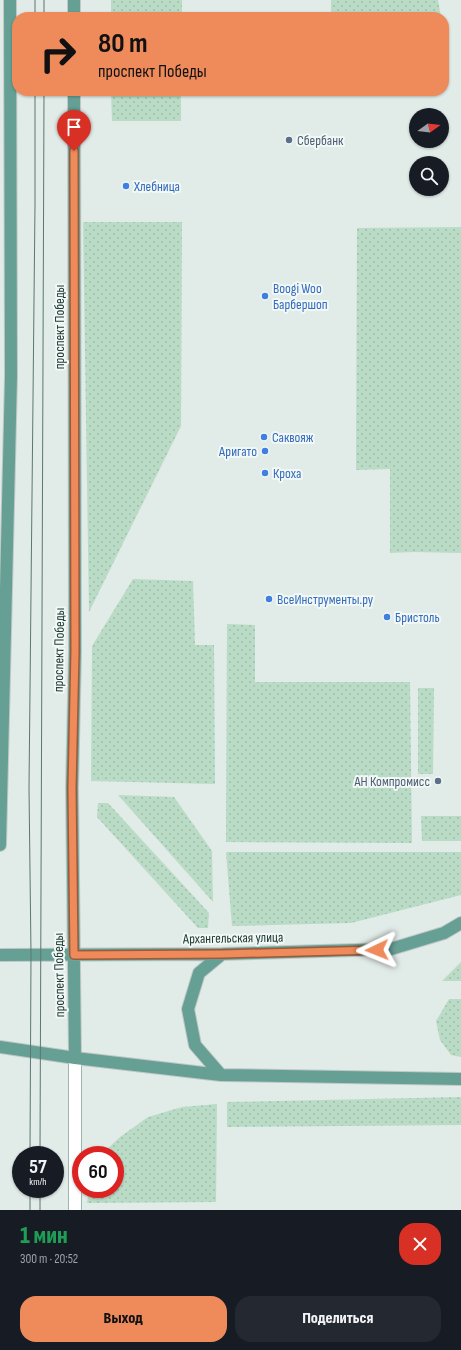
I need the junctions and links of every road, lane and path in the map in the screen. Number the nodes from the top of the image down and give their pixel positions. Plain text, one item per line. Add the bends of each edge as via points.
1 (10, 0) edge
2 (74, 0) edge
3 (74, 12) edge
4 (74, 96) edge
5 (0, 845) edge
6 (461, 923) edge
7 (0, 954) edge
8 (222, 954) junction
9 (74, 955) junction
10 (0, 1047) edge
11 (75, 1058) junction
12 (222, 1075) junction
13 (461, 1079) edge
14 (75, 1210) edge

1 - 5 main road via 11,376
2 - 3 main road
4 - 9 main road, проспект Победы via 75,651 72,788
6 - 8 main road, Архангельская улица via 444,933 391,949
7 - 9 main road, Архангельская улица
8 - 9 main road, Архангельская улица
8 - 12 main road via 199,973 188,1009 195,1045
9 - 11 main road, проспект Победы
10 - 11 main road
11 - 12 main road
11 - 14 main road, проспект Победы
12 - 13 main road

